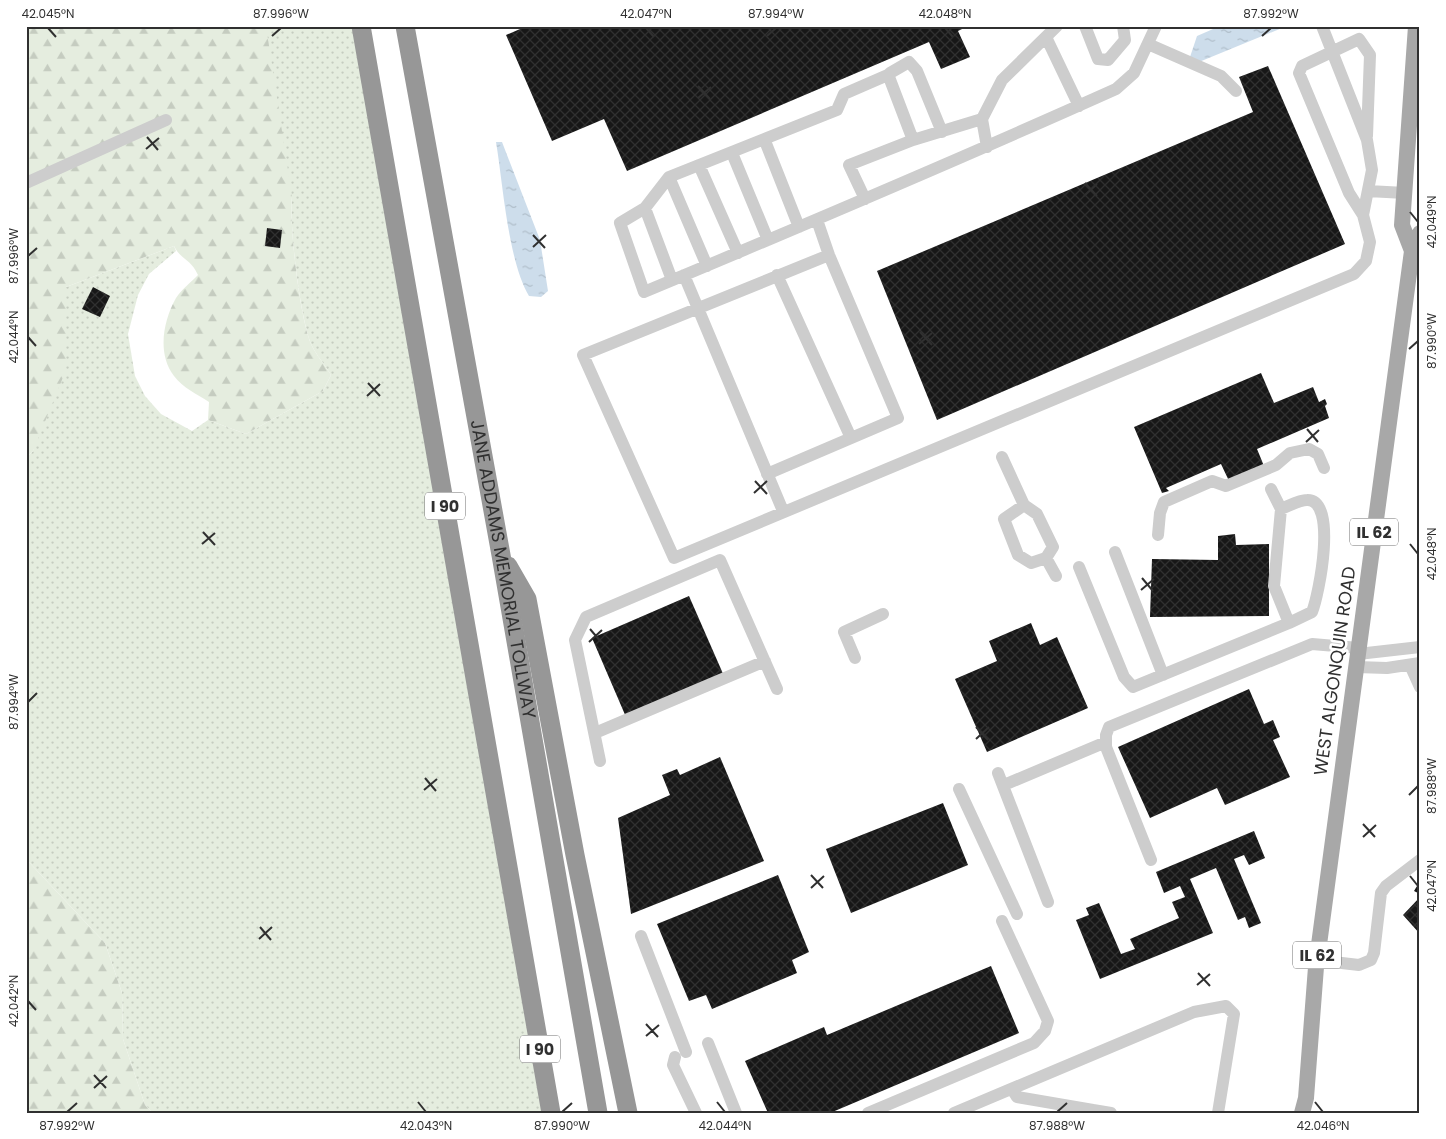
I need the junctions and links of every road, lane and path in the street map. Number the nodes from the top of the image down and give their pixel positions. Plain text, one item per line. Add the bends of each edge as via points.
1 (361, 26) edge
2 (405, 26) edge
3 (1057, 26) edge
4 (1085, 26) edge
5 (1123, 26) edge
6 (1156, 26) edge
7 (1322, 26) edge
8 (1416, 26) edge
9 (1046, 37) junction
10 (1148, 44) junction
11 (1332, 52) junction
12 (890, 74) junction
13 (1236, 91) dead end
14 (1079, 106) junction
15 (982, 119) junction
16 (166, 120) dead end
17 (942, 132) junction
18 (913, 140) junction
19 (1367, 140) junction
20 (764, 141) junction
21 (987, 147) junction
22 (732, 153) junction
23 (699, 165) junction
24 (669, 177) junction
25 (26, 183) edge
26 (1368, 191) junction
27 (1405, 193) junction
28 (865, 200) junction
29 (645, 208) junction
30 (1363, 215) junction
31 (817, 220) junction
32 (799, 227) junction
33 (1420, 234) edge
34 (768, 240) junction
35 (1412, 251) junction
36 (738, 253) junction
37 (829, 255) junction
38 (707, 266) junction
39 (777, 275) junction
40 (678, 278) junction
41 (697, 307) junction
42 (851, 438) junction
43 (1002, 457) dead end
44 (1324, 468) dead end
45 (767, 474) junction
46 (1271, 489) dead end
47 (1024, 505) junction
48 (1282, 509) junction
49 (783, 511) junction
50 (1158, 535) dead end
51 (1115, 552) dead end
52 (501, 555) junction
53 (1046, 558) junction
54 (1079, 567) dead end
55 (1056, 576) dead end
56 (883, 614) dead end
57 (1289, 624) junction
58 (1420, 647) edge
59 (1358, 656) junction
60 (855, 658) dead end
61 (765, 662) junction
62 (1415, 664) edge
63 (1163, 675) junction
64 (1420, 687) edge
65 (777, 689) dead end
66 (594, 733) junction
67 (1106, 742) junction
68 (600, 761) dead end
69 (998, 773) dead end
70 (1004, 785) junction
71 (959, 789) dead end
72 (1151, 860) dead end
73 (1420, 860) edge
74 (1048, 902) dead end
75 (1017, 914) dead end
76 (1002, 921) dead end
77 (641, 936) dead end
78 (1316, 960) junction
79 (708, 1043) dead end
80 (1012, 1088) junction
81 (1306, 1108) edge
82 (971, 1110) edge
83 (1093, 1111) edge
84 (551, 1113) edge
85 (598, 1113) edge
86 (628, 1113) edge
87 (696, 1113) edge
88 (736, 1113) edge
89 (868, 1113) edge
90 (954, 1113) edge
91 (1112, 1113) edge
92 (1218, 1113) edge

1 - 84 highway, I 90
2 - 52 highway, JANE ADDAMS MEMORIAL TOLLWAY / I 90
3 - 9 lane
4 - 5 lane via 1098,59 1102,61 1108,60 1125,40
6 - 10 lane
7 - 11 lane
8 - 27 main road, WEST ALGONQUIN ROAD / IL 62
9 - 14 lane
9 - 15 lane via 1002,80
10 - 13 lane via 1221,76
10 - 14 lane via 1134,73 1116,89
11 - 19 lane
11 - 19 lane via 1359,39 1370,55
11 - 30 lane via 1302,66 1299,73 1349,193
12 - 17 lane via 909,62 917,71
12 - 18 lane via 891,86
12 - 20 lane via 844,94 837,110
14 - 21 lane
15 - 17 lane
15 - 21 lane
16 - 25 lane
17 - 18 lane
18 - 28 lane via 849,165
19 - 26 lane via 1372,170
20 - 22 lane
20 - 32 lane
21 - 28 lane
22 - 23 lane
22 - 34 lane
23 - 24 lane
23 - 36 lane
24 - 29 lane
24 - 38 lane
26 - 27 lane
26 - 30 lane
27 - 35 main road, WEST ALGONQUIN ROAD / IL 62 via 1402,225
28 - 31 lane
29 - 40 lane
29 - 40 lane via 620,223 644,292
30 - 49 lane via 1370,242 1366,261 1354,274
31 - 32 lane
31 - 37 lane
32 - 34 lane
33 - 35 main road, WEST ALGONQUIN ROAD / IL 62
34 - 36 lane
35 - 59 main road, WEST ALGONQUIN ROAD / IL 62
36 - 38 lane
37 - 39 lane
37 - 42 lane via 898,418
38 - 40 lane
39 - 41 lane
39 - 42 lane
40 - 41 lane
41 - 45 lane
41 - 49 lane via 583,355 674,558
42 - 45 lane
43 - 47 lane
44 - 50 lane via 1318,454 1308,449 1290,453 1276,464 1226,486 1212,481 1185,491 1164,502
45 - 49 lane
46 - 48 lane
47 - 53 lane via 1037,514 1053,547
47 - 53 lane via 1004,519 1018,555 1031,563
48 - 57 lane via 1274,586
48 - 57 lane via 1307,500 1314,502 1322,510 1325,524 1318,598 1312,612
51 - 63 lane
52 - 85 highway, JANE ADDAMS MEMORIAL TOLLWAY / I 90
52 - 86 highway via 527,599
53 - 55 lane
54 - 63 lane via 1124,677 1134,687
56 - 60 lane via 844,632
57 - 63 lane
58 - 59 lane
59 - 62 lane via 1387,668
59 - 67 lane via 1312,644 1118,722 1109,727
59 - 78 main road, WEST ALGONQUIN ROAD / IL 62
61 - 65 lane
61 - 66 lane
61 - 66 lane via 720,560 586,617 575,640
62 - 64 lane
66 - 68 lane
67 - 70 lane
67 - 72 lane
69 - 70 lane
70 - 74 lane
71 - 75 lane
73 - 78 lane via 1381,893 1371,960 1359,965
76 - 89 lane via 1048,1021 1045,1032 1034,1043
77 - 87 lane via 680,1054 673,1065
78 - 81 main road, WEST ALGONQUIN ROAD / IL 62
79 - 88 lane
80 - 82 lane
80 - 83 lane via 1017,1097
80 - 92 lane via 1194,1012 1226,1006 1234,1014
82 - 90 lane
83 - 91 lane

